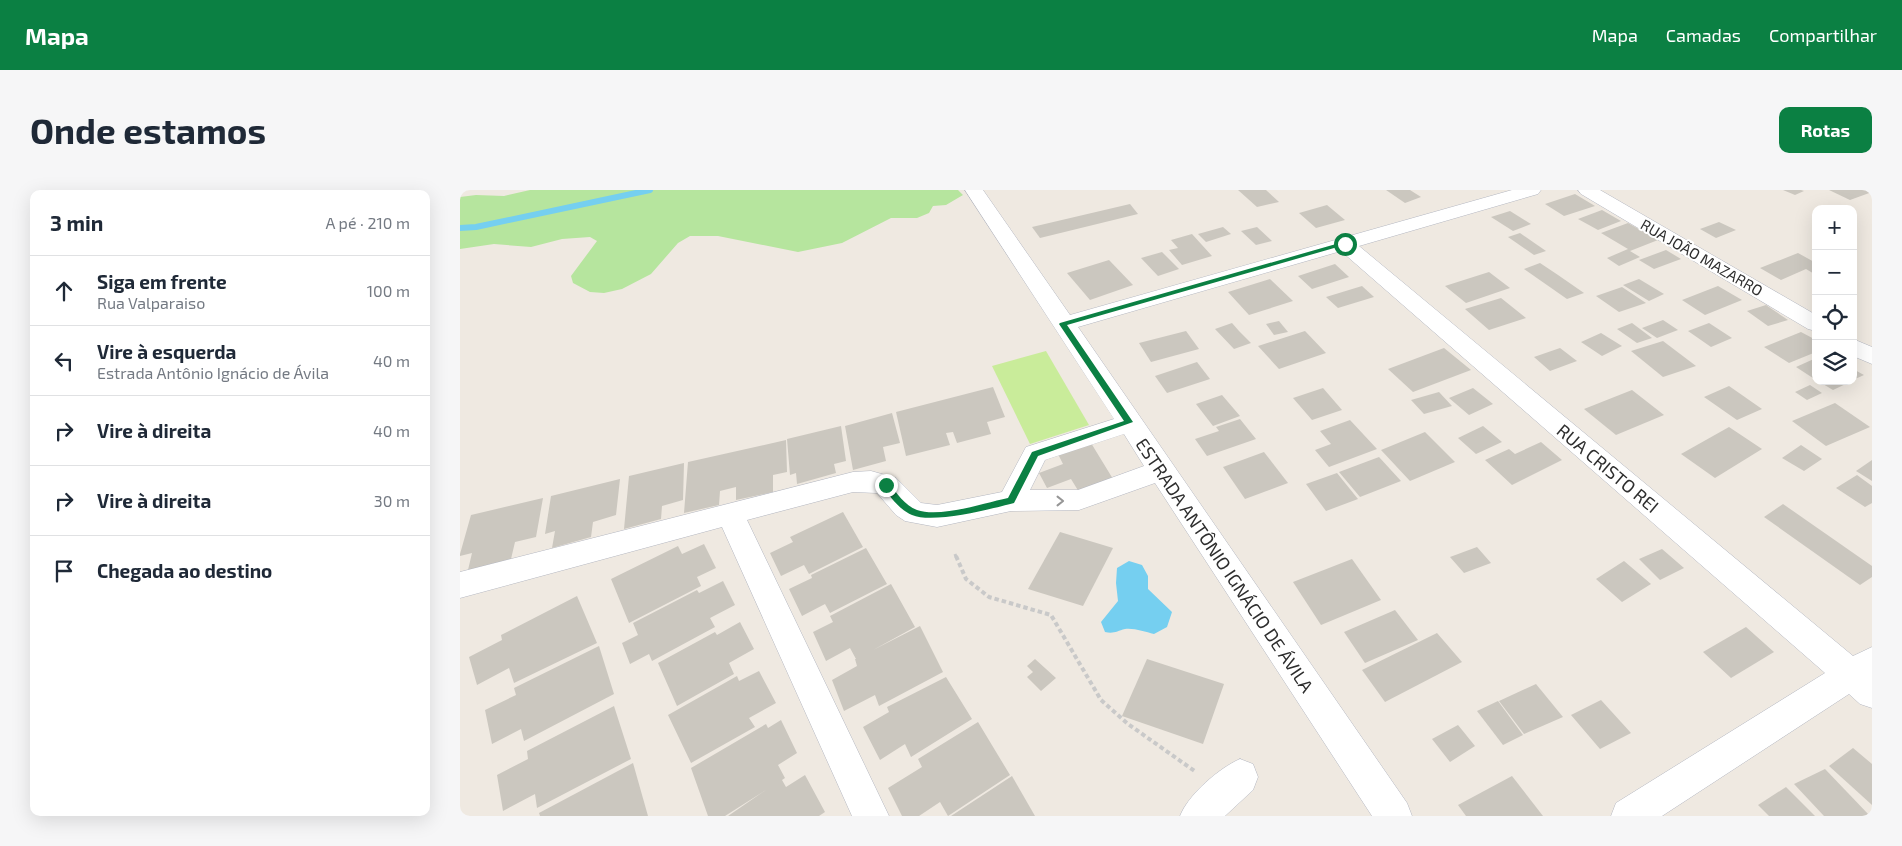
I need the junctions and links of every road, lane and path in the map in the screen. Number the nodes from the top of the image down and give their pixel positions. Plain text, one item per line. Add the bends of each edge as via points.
1 (974, 190) edge
2 (1532, 190) edge
3 (1588, 190) edge
4 (1345, 244) junction
5 (1812, 322) edge
6 (1063, 324) junction
7 (1857, 348) edge
8 (1872, 357) edge
9 (1129, 422) junction
10 (1161, 470) junction
11 (1011, 501) junction
12 (730, 514) junction
13 (955, 554) dead end
14 (460, 584) edge
15 (1865, 677) edge
16 (1232, 785) joint
17 (871, 816) edge
18 (1198, 816) edge
19 (1394, 816) edge
20 (1629, 816) edge

1 - 6 street, ESTRADA ANTÔNIO IGNÁCIO DE ÁVILA
2 - 4 street
3 - 5 street, RUA JOÃO MAZARRO
4 - 6 street
4 - 15 street, RUA CRISTO REI
6 - 9 street, ESTRADA ANTÔNIO IGNÁCIO DE ÁVILA
7 - 8 street
9 - 10 street, ESTRADA ANTÔNIO IGNÁCIO DE ÁVILA
9 - 11 street via 1035,454
11 -> 10 street via 1079,500
10 - 19 street, ESTRADA ANTÔNIO IGNÁCIO DE ÁVILA
11 - 12 street via 936,516 915,513 886,485 871,480
12 - 14 street
12 - 17 street
13 - 16 path via 966,579 989,597 1051,615 1101,700 1128,724
15 - 20 street
16 - 18 street

